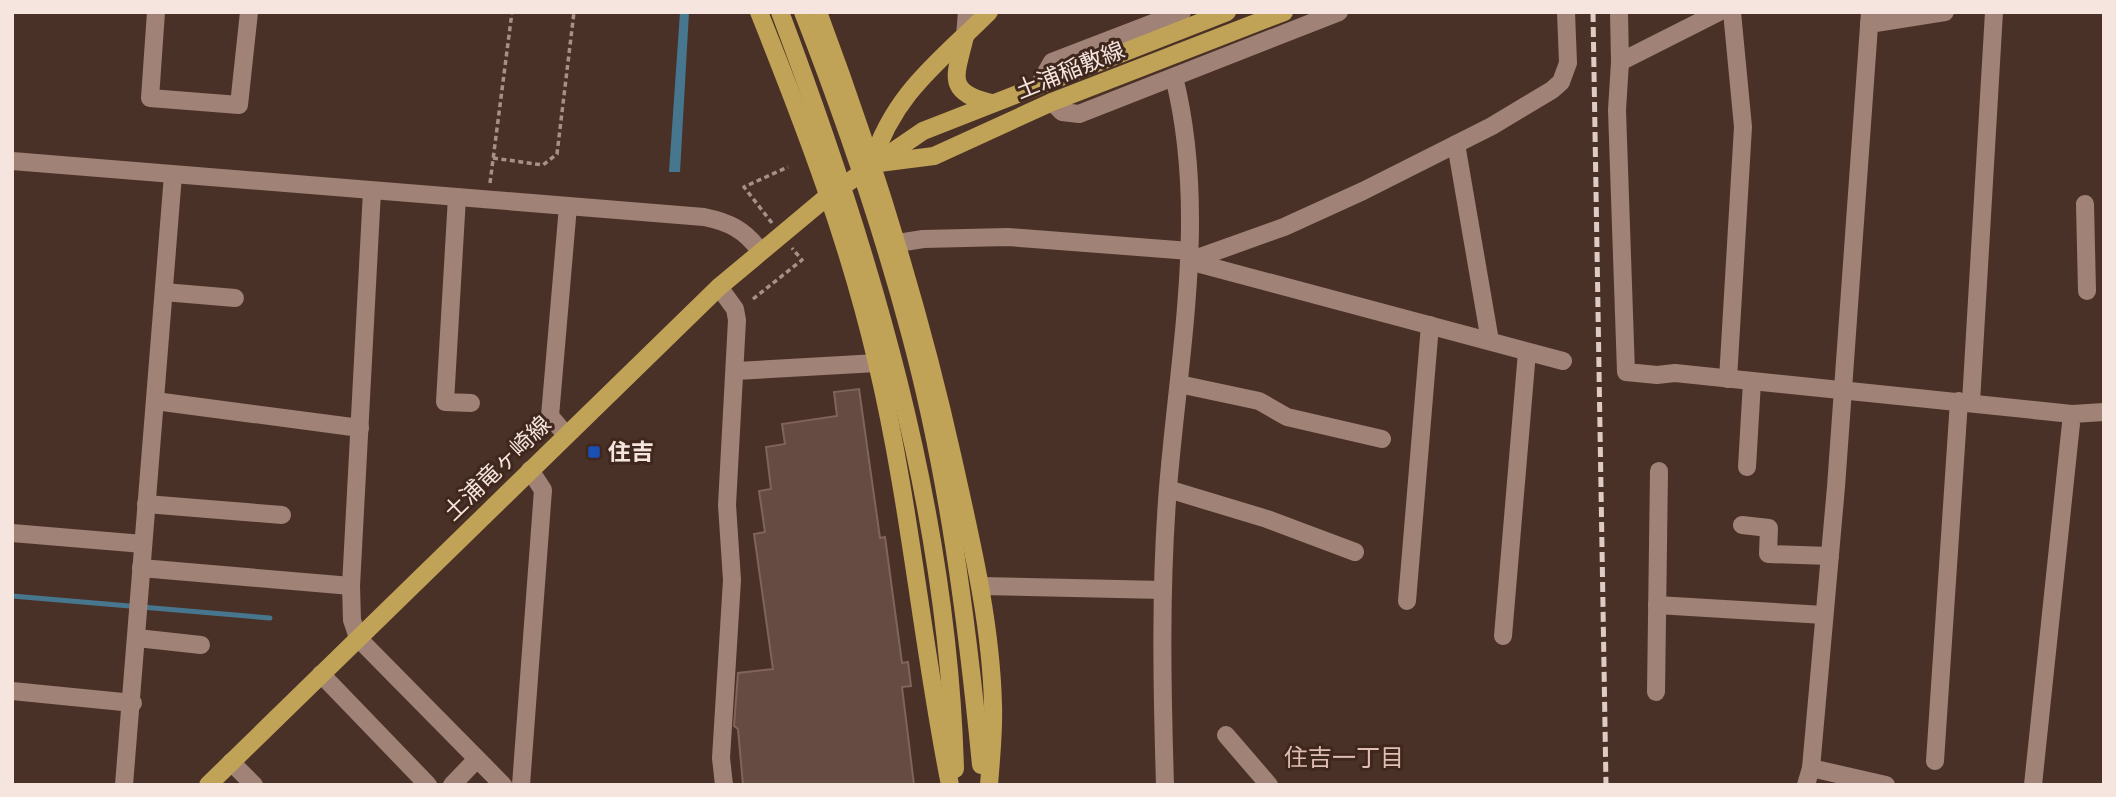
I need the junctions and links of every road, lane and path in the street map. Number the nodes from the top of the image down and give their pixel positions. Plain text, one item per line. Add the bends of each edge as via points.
1 (156, 12) edge
2 (249, 12) edge
3 (512, 12) edge
4 (575, 12) edge
5 (759, 12) edge
6 (780, 12) edge
7 (803, 12) edge
8 (818, 12) edge
9 (967, 12) edge
10 (989, 12) edge
11 (1182, 12) edge
12 (1227, 12) edge
13 (1284, 12) edge
14 (1339, 12) edge
15 (1566, 12) edge
16 (1619, 12) edge
17 (1719, 12) edge
18 (1732, 12) edge
19 (1945, 12) edge
20 (1994, 12) edge
21 (1164, 16) edge
22 (1870, 18) edge
23 (965, 36) junction
24 (1620, 62) junction
25 (1174, 77) junction
26 (1039, 85) junction
27 (1052, 102) junction
28 (991, 103) junction
29 (1455, 144) junction
30 (493, 158) junction
31 (12, 160) edge
32 (788, 167) dead end
33 (868, 171) junction
34 (173, 175) junction
35 (744, 187) dead end
36 (372, 191) junction
37 (835, 193) junction
38 (457, 197) junction
39 (488, 198) junction
40 (2085, 204) dead end
41 (568, 206) junction
42 (898, 243) junction
43 (760, 251) junction
44 (2095, 255) edge
45 (1190, 256) junction
46 (802, 260) dead end
47 (719, 287) junction
48 (2087, 290) dead end
49 (164, 292) junction
50 (235, 298) dead end
51 (753, 299) dead end
52 (1430, 325) junction
53 (1490, 341) junction
54 (1527, 352) junction
55 (1563, 361) dead end
56 (877, 363) junction
57 (736, 371) junction
58 (1728, 379) junction
59 (1752, 382) junction
60 (1180, 384) junction
61 (1842, 391) junction
62 (155, 401) junction
63 (1965, 402) junction
64 (471, 403) dead end
65 (2104, 412) edge
66 (2071, 414) junction
67 (360, 428) junction
68 (566, 435) junction
69 (1382, 439) dead end
70 (1747, 467) dead end
71 (530, 470) junction
72 (1659, 471) dead end
73 (1168, 489) junction
74 (146, 504) junction
75 (282, 515) dead end
76 (1742, 525) dead end
77 (12, 533) edge
78 (143, 544) junction
79 (1355, 552) dead end
80 (1830, 556) junction
81 (141, 568) junction
82 (351, 586) junction
83 (981, 586) junction
84 (1163, 590) junction
85 (1408, 601) dead end
86 (1657, 606) junction
87 (1824, 615) junction
88 (1503, 636) dead end
89 (137, 638) junction
90 (358, 638) junction
91 (201, 645) dead end
92 (321, 674) junction
93 (12, 691) edge
94 (1657, 692) dead end
95 (133, 703) junction
96 (1226, 736) dead end
97 (476, 760) junction
98 (1935, 761) dead end
99 (231, 762) junction
100 (1808, 776) edge
101 (124, 785) edge
102 (208, 785) edge
103 (254, 785) edge
104 (428, 785) edge
105 (452, 785) edge
106 (503, 785) edge
107 (521, 785) edge
108 (724, 785) edge
109 (950, 785) edge
110 (956, 785) edge
111 (986, 785) edge
112 (1165, 785) edge
113 (1269, 785) edge
114 (1886, 785) edge
115 (2033, 785) edge

1 - 2 street via 150,98 239,106
3 - 30 path
4 - 30 path via 557,154 543,165
5 - 37 main road
6 - 37 main road
7 - 33 main road
8 - 33 main road
9 - 23 street
10 - 23 main road
11 - 21 street
12 - 26 main road, 土浦稲敷線
13 - 27 main road, 土浦稲敷線
14 - 25 street
15 - 29 street via 1568,63 1561,82
16 - 24 street
17 - 24 street
18 - 58 street via 1742,127
19 - 22 street
20 - 63 street
21 - 26 street via 1052,62
22 - 61 street
23 - 28 main road via 958,87 967,97
23 - 33 main road via 901,100
24 - 58 street via 1617,110 1626,372
25 - 27 street via 1079,114 1062,112
25 - 45 street via 1188,166
26 - 28 main road, 土浦稲敷線
27 - 33 main road, 土浦稲敷線 via 934,156
28 - 33 main road, 土浦稲敷線 via 923,131
29 - 45 street via 1284,227
29 - 53 street
30 - 39 path
31 - 34 street
32 - 35 path
33 - 37 main road, 土浦稲敷線
33 - 42 main road
33 - 111 main road via 926,397 964,610
34 - 36 street
34 - 49 street
36 - 38 street
36 - 67 street
37 - 43 main road, 土浦竜ヶ崎線
37 - 56 main road
37 - 110 main road via 862,248 913,444 943,615
38 - 39 street
38 - 64 street via 445,402
39 - 41 street
40 - 44 street
41 - 43 street via 724,221 741,230
41 - 68 street via 550,416
42 - 45 street via 1008,237
42 - 83 main road via 924,332
43 - 47 main road, 土浦竜ヶ崎線
44 - 48 street
45 - 52 street
45 - 60 street
46 - 51 path
47 - 57 street via 735,309
47 - 68 main road, 土浦竜ヶ崎線
49 - 50 street
49 - 62 street
52 - 53 street
52 - 85 street
53 - 54 street
54 - 55 street
54 - 88 street
56 - 57 street
56 - 109 main road
57 - 108 street via 727,505 732,580 721,758
58 - 59 street
59 - 61 street
59 - 70 street
60 - 69 street via 1259,401 1287,417
60 - 73 street
61 - 63 street
61 - 80 street
62 - 67 street
62 - 74 street
63 - 66 street
63 - 98 street
65 - 66 street
66 - 115 street
67 - 82 street
68 - 71 main road, 土浦竜ヶ崎線
71 - 90 main road, 土浦竜ヶ崎線
71 - 107 street via 543,490
72 - 86 street
73 - 79 street
73 - 84 street
74 - 75 street
74 - 78 street
76 - 80 street via 1769,528 1768,554
77 - 78 street
78 - 81 street
80 - 87 street
81 - 82 street
81 - 89 street
82 - 90 street via 352,620
83 - 84 street
83 - 111 main road via 993,706
84 - 112 street via 1160,648
86 - 87 street
86 - 94 street
87 - 100 street
89 - 91 street
89 - 95 street
90 - 92 main road, 土浦竜ヶ崎線
90 - 97 street
92 - 99 main road, 土浦竜ヶ崎線
92 - 104 street
93 - 95 street
95 - 101 street
96 - 113 street
97 - 105 street
97 - 106 street
99 - 102 main road, 土浦竜ヶ崎線
99 - 103 street
100 - 114 street

